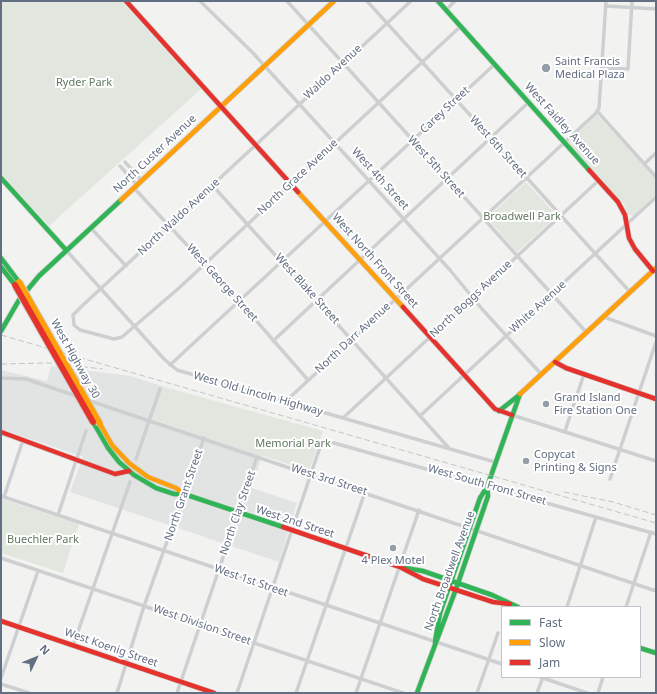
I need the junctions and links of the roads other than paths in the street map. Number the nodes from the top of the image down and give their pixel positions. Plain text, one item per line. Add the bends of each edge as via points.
1 (126, 1) edge
2 (200, 1) edge
3 (287, 1) edge
4 (334, 1) edge
5 (367, 1) edge
6 (411, 1) edge
7 (438, 1) edge
8 (455, 1) edge
9 (606, 1) edge
10 (632, 1) edge
11 (606, 6) junction
12 (631, 8) junction
13 (656, 9) edge
14 (446, 10) junction
15 (387, 23) junction
16 (308, 25) junction
17 (460, 26) junction
18 (422, 62) junction
19 (343, 63) junction
20 (495, 64) junction
21 (265, 66) junction
22 (602, 68) junction
23 (456, 100) junction
24 (529, 102) junction
25 (378, 103) junction
26 (299, 104) junction
27 (221, 106) junction
28 (597, 111) junction
29 (490, 138) junction
30 (412, 140) junction
31 (566, 142) junction
32 (256, 144) junction
33 (334, 144) junction
34 (656, 153) edge
35 (125, 162) dead end
36 (644, 164) junction
37 (120, 166) dead end
38 (656, 177) edge
39 (1, 178) edge
40 (446, 178) junction
41 (526, 178) junction
42 (599, 180) junction
43 (368, 181) junction
44 (138, 184) junction
45 (291, 184) junction
46 (213, 186) junction
47 (656, 197) edge
48 (561, 216) junction
49 (483, 218) junction
50 (403, 219) junction
51 (325, 221) junction
52 (248, 224) junction
53 (627, 224) junction
54 (169, 226) junction
55 (91, 228) junction
56 (66, 250) junction
57 (595, 254) junction
58 (517, 256) junction
59 (1, 258) edge
60 (439, 258) junction
61 (360, 259) junction
62 (282, 261) junction
63 (205, 264) junction
64 (126, 266) junction
65 (1, 267) edge
66 (655, 270) edge
67 (17, 284) junction
68 (101, 289) junction
69 (630, 292) junction
70 (552, 295) junction
71 (473, 298) junction
72 (395, 299) junction
73 (317, 300) junction
74 (239, 301) junction
75 (604, 317) junction
76 (135, 327) junction
77 (1, 331) edge
78 (587, 333) junction
79 (506, 336) junction
80 (656, 336) edge
81 (430, 337) junction
82 (352, 339) junction
83 (273, 340) junction
84 (656, 342) edge
85 (555, 362) junction
86 (170, 365) junction
87 (584, 374) junction
88 (464, 375) junction
89 (542, 375) junction
90 (1, 378) edge
91 (386, 378) junction
92 (308, 380) junction
93 (160, 389) dead end
94 (638, 393) junction
95 (519, 395) junction
96 (656, 399) edge
97 (286, 401) junction
98 (499, 411) junction
99 (512, 415) junction
100 (420, 416) junction
101 (343, 418) junction
102 (150, 420) junction
103 (86, 431) dead end
104 (566, 431) junction
105 (1, 432) edge
106 (204, 438) junction
107 (22, 440) junction
108 (448, 448) junction
109 (620, 449) junction
110 (257, 457) junction
111 (76, 459) junction
112 (136, 459) dead end
113 (656, 461) edge
114 (495, 462) junction
115 (131, 469) junction
116 (311, 474) junction
117 (610, 479) dead end
118 (130, 482) dead end
119 (487, 487) junction
120 (365, 492) junction
121 (184, 494) junction
122 (2, 496) edge
123 (419, 510) junction
124 (238, 513) junction
125 (58, 515) junction
126 (596, 516) junction
127 (473, 529) junction
128 (292, 531) junction
129 (651, 532) junction
130 (111, 533) junction
131 (656, 534) edge
132 (346, 549) junction
133 (165, 551) junction
134 (1, 558) edge
135 (581, 565) junction
136 (400, 567) junction
137 (218, 570) junction
138 (38, 571) junction
139 (634, 584) junction
140 (454, 585) junction
141 (92, 589) junction
142 (273, 589) junction
143 (656, 591) edge
144 (144, 606) junction
145 (326, 606) junction
146 (515, 606) edge
147 (566, 606) edge
148 (626, 606) edge
149 (1, 621) edge
150 (379, 624) junction
151 (200, 625) junction
152 (18, 627) junction
153 (498, 633) dead end
154 (435, 642) junction
155 (254, 643) junction
156 (73, 646) junction
157 (641, 648) edge
158 (656, 653) edge
159 (488, 660) junction
160 (307, 661) junction
161 (125, 664) junction
162 (501, 664) edge
163 (1, 678) edge
164 (542, 678) edge
165 (545, 678) edge
166 (603, 678) edge
167 (360, 679) junction
168 (181, 682) junction
169 (1, 684) edge
170 (29, 693) edge
171 (116, 693) edge
172 (177, 693) edge
173 (214, 693) edge
174 (238, 693) edge
175 (296, 693) edge
176 (356, 693) edge
177 (403, 693) edge
178 (417, 693) edge
179 (477, 693) edge
180 (537, 693) edge
181 (587, 693) edge
182 (598, 693) edge

1 - 27 main road, West North Front Street
2 - 21 street, West 4th Street
3 - 16 street, West 5th Street
4 - 16 main road, North Custer Avenue
5 - 15 street, West 6th Street
6 - 15 street, Waldo Avenue
7 - 14 main road, West Faidley Avenue
8 - 14 street
9 - 11 street
10 - 12 street
11 - 12 street
11 - 22 street
12 - 13 street
12 - 22 street via 628,69
14 - 17 main road, West Faidley Avenue
15 - 18 street, West 6th Street
15 - 19 street, Waldo Avenue
16 - 19 street, West 5th Street
16 - 21 main road, North Custer Avenue
17 - 18 street, North Grace Avenue
17 - 20 main road, West Faidley Avenue
18 - 23 street, West 6th Street
18 - 25 street, North Grace Avenue
19 - 25 street, West 5th Street
19 - 26 street, Waldo Avenue
20 - 23 street, Carey Street
20 - 24 main road, West Faidley Avenue
21 - 26 street, West 4th Street
21 - 27 main road, North Custer Avenue
22 - 28 street
23 - 29 street, West 6th Street
23 - 30 street, Carey Street
24 - 29 street
24 - 31 main road, West Faidley Avenue
25 - 30 street, West 5th Street
25 - 33 street, North Grace Avenue
26 - 32 street, Waldo Avenue
26 - 33 street, West 4th Street
27 - 32 main road, West North Front Street
27 - 44 main road, North Custer Avenue
28 - 31 street, North Darr Avenue
28 - 36 street
29 - 40 street
29 - 41 street, West 6th Street
30 - 40 street, West 5th Street
30 - 43 street, Carey Street
31 - 41 street, North Darr Avenue
31 - 42 main road, West Faidley Avenue
32 - 45 main road, West North Front Street
32 - 46 street, North Waldo Avenue
33 - 43 street, West 4th Street
33 - 45 street, North Grace Avenue
34 - 36 street
35 - 44 street, West George Street
36 - 38 street
37 - 44 street, West George Street
39 - 56 main road
40 - 49 street, West 5th Street
40 - 50 street
41 - 48 street, West 6th Street
41 - 49 street, North Darr Avenue
42 - 48 street, North Boggs Avenue
42 - 53 main road, West Faidley Avenue via 618,202
43 - 50 street, West 4th Street
43 - 51 street, Carey Street
44 - 54 street, West George Street
44 - 55 main road, North Custer Avenue
45 - 51 main road, West North Front Street
45 - 52 street, North Grace Avenue
46 - 52 street, West Blake Street
46 - 54 street, North Waldo Avenue
47 - 53 street, White Avenue
48 - 57 street, West 6th Street
48 - 58 street, North Boggs Avenue
49 - 58 street, West 5th Street
49 - 60 street, North Darr Avenue
50 - 60 street, West 4th Street
50 - 61 street
51 - 61 main road, West North Front Street
51 - 62 street, Carey Street
52 - 62 street, West Blake Street
52 - 63 street, North Grace Avenue
53 - 57 street, White Avenue
53 - 66 main road, West Faidley Avenue via 629,238 635,249
54 - 63 street, West George Street
54 - 64 street, North Waldo Avenue
55 - 56 main road, North Custer Avenue
55 - 64 street
56 - 68 street, West Old Lincoln Highway
56 - 77 main road, North Custer Avenue via 28,288 13,308
57 - 69 street, West 6th Street
57 - 70 street, White Avenue
58 - 70 street, West 5th Street
58 - 71 street, North Boggs Avenue
59 - 67 main road, West Highway 30
60 - 71 street, West 4th Street
60 - 72 street, North Darr Avenue
61 - 72 main road, West North Front Street
61 - 73 street
62 - 73 street, West Blake Street
62 - 74 street, Carey Street
63 - 74 street, West George Street
63 - 76 street, North Grace Avenue
64 - 68 street, North Waldo Avenue
65 - 67 main road, West Highway 30
66 - 69 main road, North Broadwell Avenue
67 - 115 main road, West Highway 30, bridge via 116,450
67 - 115 main road, West Highway 30, bridge via 112,453
68 - 76 street, West Old Lincoln Highway
68 - 76 street, North Grace Avenue via 73,315 74,325 80,330 114,339 122,337
69 - 75 main road, North Broadwell Avenue
70 - 78 street, West 5th Street
70 - 79 street, White Avenue
71 - 79 street, West 4th Street
71 - 81 street, North Boggs Avenue
72 - 81 main road, West North Front Street
72 - 82 street, North Darr Avenue
73 - 82 street, West Blake Street
73 - 83 street
74 - 83 street, West George Street
74 - 86 street, Carey Street
75 - 78 main road, North Broadwell Avenue
75 - 80 street
76 - 86 street, West Old Lincoln Highway
78 - 85 main road, North Broadwell Avenue
79 - 88 street, White Avenue
79 - 89 street, West 4th Street
81 - 88 main road, West North Front Street
81 - 91 street, North Boggs Avenue
82 - 91 street, West Blake Street
82 - 92 street, North Darr Avenue
83 - 92 street, West George Street
84 - 94 street
85 - 87 main road
85 - 89 main road, North Broadwell Avenue
86 - 97 street, West Old Lincoln Highway via 181,372
87 - 94 main road
87 - 104 street
88 - 98 main road, West North Front Street
88 - 100 street, White Avenue
89 - 95 main road, North Broadwell Avenue
90 - 102 street, West 3rd Street via 26,379
91 - 100 street, West Blake Street
91 - 101 street, North Boggs Avenue
92 - 97 street, North Darr Avenue
93 - 102 street
94 - 96 main road
94 - 109 street
95 - 98 main road
95 - 99 main road, North Broadwell Avenue
97 - 101 street, West Old Lincoln Highway
98 - 99 main road, West North Front Street
99 - 104 street, West North Front Street
99 - 114 main road, North Broadwell Avenue
100 - 108 street, West Blake Street
101 - 108 street, West Old Lincoln Highway
102 - 106 street, West 3rd Street
102 - 112 street
103 - 111 street
104 - 109 street, West North Front Street
105 - 107 main road
106 - 110 street, West 3rd Street
106 - 121 street, North Grant Street
107 - 111 main road
107 - 122 street
108 - 114 street, West Old Lincoln Highway
109 - 113 street, West North Front Street
109 - 117 street
110 - 116 street, West 3rd Street
110 - 124 street, North Clay Street
111 - 115 main road via 117,474
111 - 125 street
114 - 119 main road, North Broadwell Avenue
115 - 121 main road, West 2nd Street via 176,488
116 - 119 street, West South Front Street via 320,447 327,441
116 - 120 street, West 3rd Street
116 - 128 street
118 - 130 street
119 - 126 street, West South Front Street
119 - 127 main road, North Broadwell Avenue via 488,496
120 - 123 street, West 3rd Street
120 - 132 street
121 - 124 main road, West 2nd Street
121 - 133 street, North Grant Street
122 - 125 street, West 1st Street
123 - 127 street, West 3rd Street
123 - 136 street
124 - 128 main road, West 2nd Street
124 - 137 street, North Clay Street
125 - 130 street, West 1st Street
126 - 129 street, West South Front Street
126 - 135 street
127 - 135 street, West 3rd Street
127 - 140 main road, North Broadwell Avenue
128 - 132 main road, West 2nd Street
128 - 142 street
129 - 131 street, West South Front Street
129 - 139 street
130 - 133 street, West 1st Street
130 - 141 street
132 - 136 main road, West 2nd Street
132 - 145 street
133 - 137 street, West 1st Street
133 - 144 street, North Grant Street
134 - 138 street, West Division Street
135 - 139 street, West 3rd Street
135 - 147 street
136 - 140 main road, West 2nd Street via 418,576
136 - 150 street
137 - 142 street, West 1st Street
137 - 151 street, North Clay Street
138 - 141 street, West Division Street
138 - 152 street
139 - 143 street, West 3rd Street
139 - 148 street
140 - 146 main road, West 2nd Street via 493,602
140 - 154 main road, North Broadwell Avenue via 438,620
141 - 144 street, West Division Street
141 - 156 street
142 - 145 street, West 1st Street
142 - 155 street
144 - 151 street, West Division Street
144 - 161 street, North Grant Street
145 - 150 street, West 1st Street
145 - 160 street
149 - 152 main road, West Koenig Street
150 - 154 street, West 1st Street
150 - 167 street
151 - 155 street, West Division Street
151 - 168 street, North Clay Street
152 - 156 main road, West Koenig Street
152 - 163 street
153 - 159 street
154 - 159 street, West 1st Street
154 - 178 main road, North Broadwell Avenue
155 - 160 street, West Division Street
155 - 174 street
156 - 161 main road, West Koenig Street
157 - 158 main road
159 - 162 street, West 1st Street
159 - 179 street
160 - 167 street, West Division Street
160 - 175 street
161 - 168 main road, West Koenig Street
161 - 171 street, North Grant Street
164 - 180 street
165 - 181 street
166 - 182 street
167 - 176 street
167 - 177 street, West Division Street
168 - 172 street, North Clay Street
168 - 173 main road, West Koenig Street
169 - 170 street

